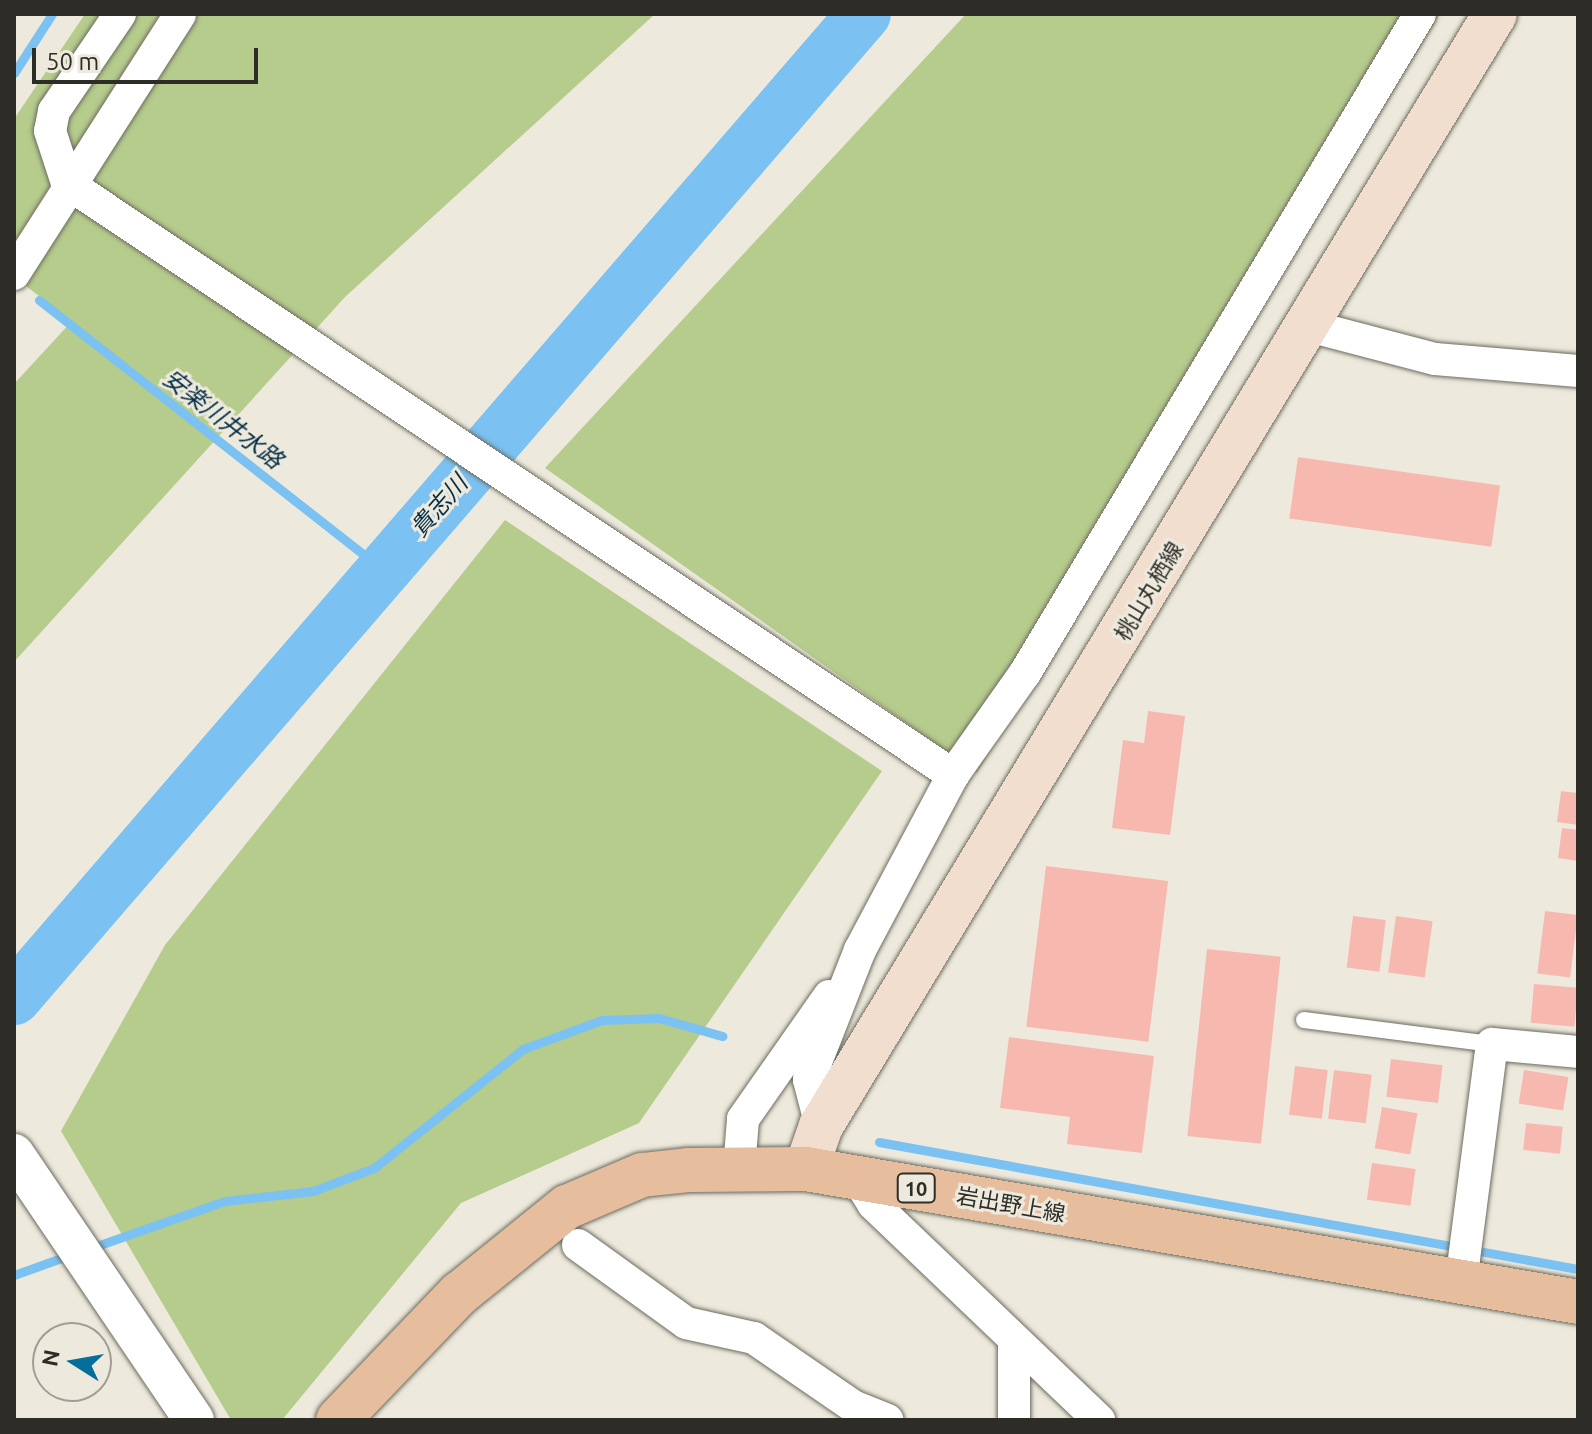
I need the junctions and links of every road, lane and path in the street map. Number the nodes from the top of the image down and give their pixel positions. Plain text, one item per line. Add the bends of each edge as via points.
1 (120, 14) edge
2 (180, 14) edge
3 (1420, 14) edge
4 (1495, 14) edge
5 (67, 183) junction
6 (14, 274) edge
7 (1309, 326) junction
8 (1578, 371) edge
9 (953, 775) junction
10 (860, 950) junction
11 (1304, 1020) dead end
12 (1492, 1044) junction
13 (1578, 1052) edge
14 (821, 1126) junction
15 (14, 1154) edge
16 (739, 1169) junction
17 (806, 1169) junction
18 (857, 1178) junction
19 (578, 1245) dead end
20 (1461, 1282) junction
21 (1578, 1302) edge
22 (1014, 1343) junction
23 (194, 1420) edge
24 (338, 1420) edge
25 (887, 1420) edge
26 (1014, 1420) edge
27 (1099, 1420) edge

1 - 5 street via 54,111 50,131
2 - 5 street
3 - 9 street via 1050,632
4 - 7 main road, 桃山丸栖線
5 - 6 street
5 - 9 street
7 - 8 street via 1435,359
7 - 14 main road, 桃山丸栖線
9 - 10 street
10 - 14 street via 809,1080
10 - 16 street via 743,1119
11 - 12 lane
12 - 13 street
12 - 20 street
14 - 17 main road, 桃山丸栖線
15 - 23 street
16 - 17 main road, 岩出野上線 / 10
16 - 24 main road, 岩出野上線 / 10 via 642,1175 567,1207 459,1294
17 - 18 main road, 岩出野上線 / 10
18 - 20 main road, 岩出野上線 / 10
18 - 22 street via 873,1204 993,1312
19 - 25 street via 686,1323 754,1338 853,1406
20 - 21 main road, 岩出野上線 / 10
22 - 26 street
22 - 27 street

